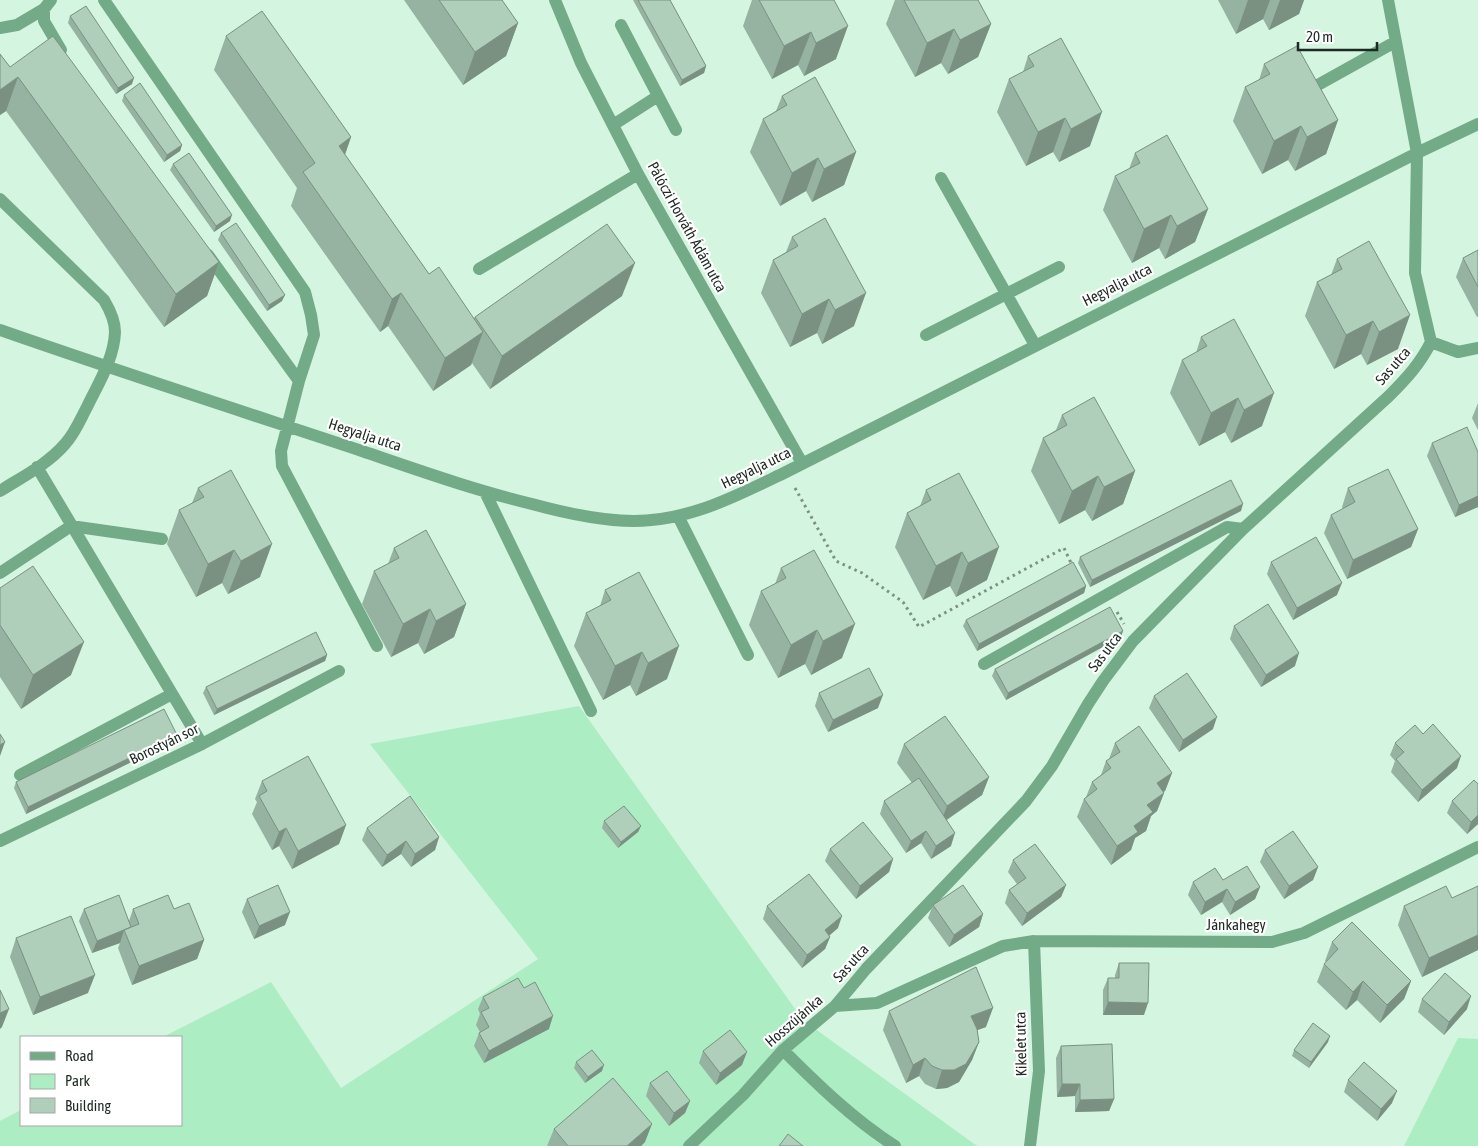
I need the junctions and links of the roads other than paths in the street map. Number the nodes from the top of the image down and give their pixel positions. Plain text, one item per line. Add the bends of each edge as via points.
1 (104, 0) edge
2 (555, 0) edge
3 (1388, 0) edge
4 (48, 4) edge
5 (17, 25) junction
6 (621, 25) dead end
7 (0, 28) edge
8 (0, 36) edge
9 (1395, 42) junction
10 (69, 61) edge
11 (1307, 91) edge
12 (658, 96) junction
13 (1478, 124) edge
14 (613, 125) junction
15 (676, 130) dead end
16 (1417, 153) junction
17 (638, 174) junction
18 (942, 178) dead end
19 (0, 199) edge
20 (201, 245) edge
21 (1059, 267) dead end
22 (479, 269) dead end
23 (1005, 294) junction
24 (0, 330) edge
25 (926, 335) dead end
26 (1431, 342) junction
27 (1035, 345) junction
28 (1478, 348) edge
29 (107, 367) junction
30 (299, 381) junction
31 (287, 426) junction
32 (802, 463) junction
33 (36, 467) junction
34 (0, 491) edge
35 (485, 492) junction
36 (678, 516) junction
37 (71, 526) junction
38 (1243, 529) junction
39 (162, 539) dead end
40 (0, 574) edge
41 (377, 646) dead end
42 (748, 655) dead end
43 (984, 664) dead end
44 (340, 671) dead end
45 (172, 694) junction
46 (591, 711) dead end
47 (202, 744) junction
48 (20, 775) dead end
49 (0, 841) edge
50 (1478, 847) edge
51 (1034, 942) junction
52 (835, 1006) junction
53 (783, 1050) junction
54 (690, 1146) edge
55 (895, 1146) edge
56 (1030, 1146) edge

1 - 30 street via 305,292 314,335
2 - 14 street, Pálóczi Horváth Ádám utca via 581,63
3 - 9 street, Sas utca
4 - 5 street
4 - 10 street via 44,22
5 - 7 street
5 - 8 street
6 - 12 street
9 - 11 street
9 - 16 street, Sas utca
12 - 14 street
12 - 15 street
13 - 16 street, Hegyalja utca
14 - 17 street, Pálóczi Horváth Ádám utca
16 - 26 street, Sas utca via 1415,273
16 - 27 street, Hegyalja utca
17 - 22 street
17 - 32 street, Pálóczi Horváth Ádám utca
18 - 23 street
19 - 29 street via 104,300 113,317 115,330
20 - 30 street
21 - 23 street
23 - 25 street
23 - 27 street
24 - 29 street, Hegyalja utca
26 - 28 street, Sas utca via 1458,352
26 - 38 street, Sas utca via 1411,374 1394,391
27 - 32 street, Hegyalja utca
29 - 31 street, Hegyalja utca
29 - 33 street via 76,429 56,453
30 - 31 street
31 - 35 street, Hegyalja utca
31 - 41 street via 281,451 282,466
32 - 36 street, Hegyalja utca via 724,502
33 - 34 street
33 - 37 street
35 - 36 street, Hegyalja utca via 592,518 634,521
35 - 46 street
36 - 42 street
37 - 39 street
37 - 40 street
37 - 45 street
38 - 43 street via 1227,527
38 - 52 street, Sas utca via 1133,641 1103,681 1052,766 1026,801 866,969
44 - 47 street, Borostyán sor
45 - 47 street
45 - 48 street
47 - 49 street, Borostyán sor
50 - 51 street, Jánkahegy via 1304,933 1272,942
51 - 52 street, Hosszújánka via 1003,946 877,1003
51 - 56 street, Kikelet utca via 1039,1071
52 - 53 street, Hosszújánka
53 - 54 street, Hosszújánka via 743,1095
53 - 55 street via 824,1090

